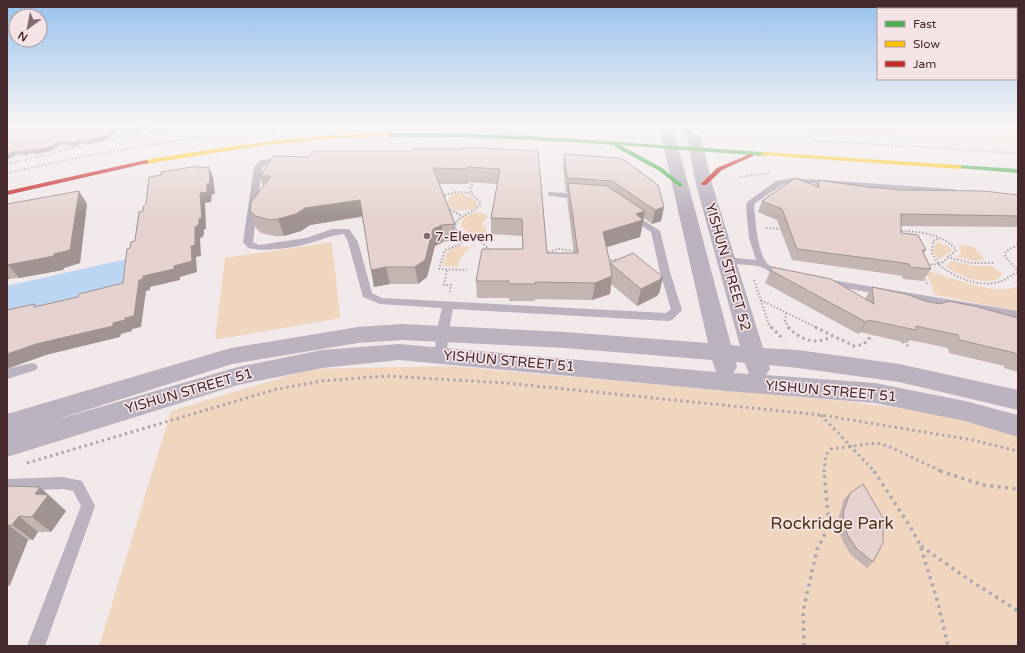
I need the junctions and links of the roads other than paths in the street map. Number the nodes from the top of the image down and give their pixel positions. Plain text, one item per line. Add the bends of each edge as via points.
1 (182, 155) edge
2 (634, 155) edge
3 (675, 155) edge
4 (700, 155) edge
5 (750, 155) edge
6 (777, 155) edge
7 (289, 159) edge
8 (1018, 171) edge
9 (704, 184) junction
10 (680, 185) junction
11 (965, 192) edge
12 (7, 193) edge
13 (552, 194) dead end
14 (591, 197) edge
15 (625, 211) edge
16 (727, 260) junction
17 (763, 264) junction
18 (794, 276) edge
19 (816, 280) edge
20 (448, 305) junction
21 (1018, 315) edge
22 (565, 340) junction
23 (442, 345) junction
24 (723, 353) junction
25 (754, 356) junction
26 (32, 367) dead end
27 (568, 367) junction
28 (7, 374) edge
29 (728, 382) junction
30 (764, 385) junction
31 (1018, 400) edge
32 (7, 425) edge
33 (1018, 426) edge
34 (7, 446) edge
35 (7, 485) edge
36 (36, 646) edge

1 - 12 main road via 88,173
2 - 10 main road via 660,169
3 - 10 street, YISHUN STREET 52
4 - 9 street, YISHUN STREET 52
5 - 9 main road via 712,173
6 - 8 main road
7 - 20 lane via 264,162 258,167 248,242 251,246 259,248 301,242 332,232 346,231 354,242 367,295 371,298 380,301
9 - 16 street, YISHUN STREET 52
10 - 24 street, YISHUN STREET 52
11 - 17 lane via 784,181 751,202 753,228
13 - 14 lane
15 - 20 lane via 655,231 677,310 668,317
16 - 17 lane
16 - 25 street, YISHUN STREET 52
17 - 18 lane via 770,270
19 - 21 lane
20 - 23 lane
22 - 23 street, YISHUN STREET 51
22 - 24 street, YISHUN STREET 51
22 - 27 street
23 - 27 street, YISHUN STREET 51
23 - 32 street, YISHUN STREET 51 via 402,332 358,335 231,356
23 - 34 street, YISHUN STREET 51 via 322,359 238,376
24 - 25 street, YISHUN STREET 51
24 - 29 street, YISHUN STREET 52
25 - 30 street, YISHUN STREET 52
25 - 31 street, YISHUN STREET 51 via 899,372
26 - 28 lane
27 - 29 street, YISHUN STREET 51
29 - 30 street, YISHUN STREET 51
30 - 33 street, YISHUN STREET 51 via 875,393 965,411
35 - 36 lane via 63,483 77,486 88,506

